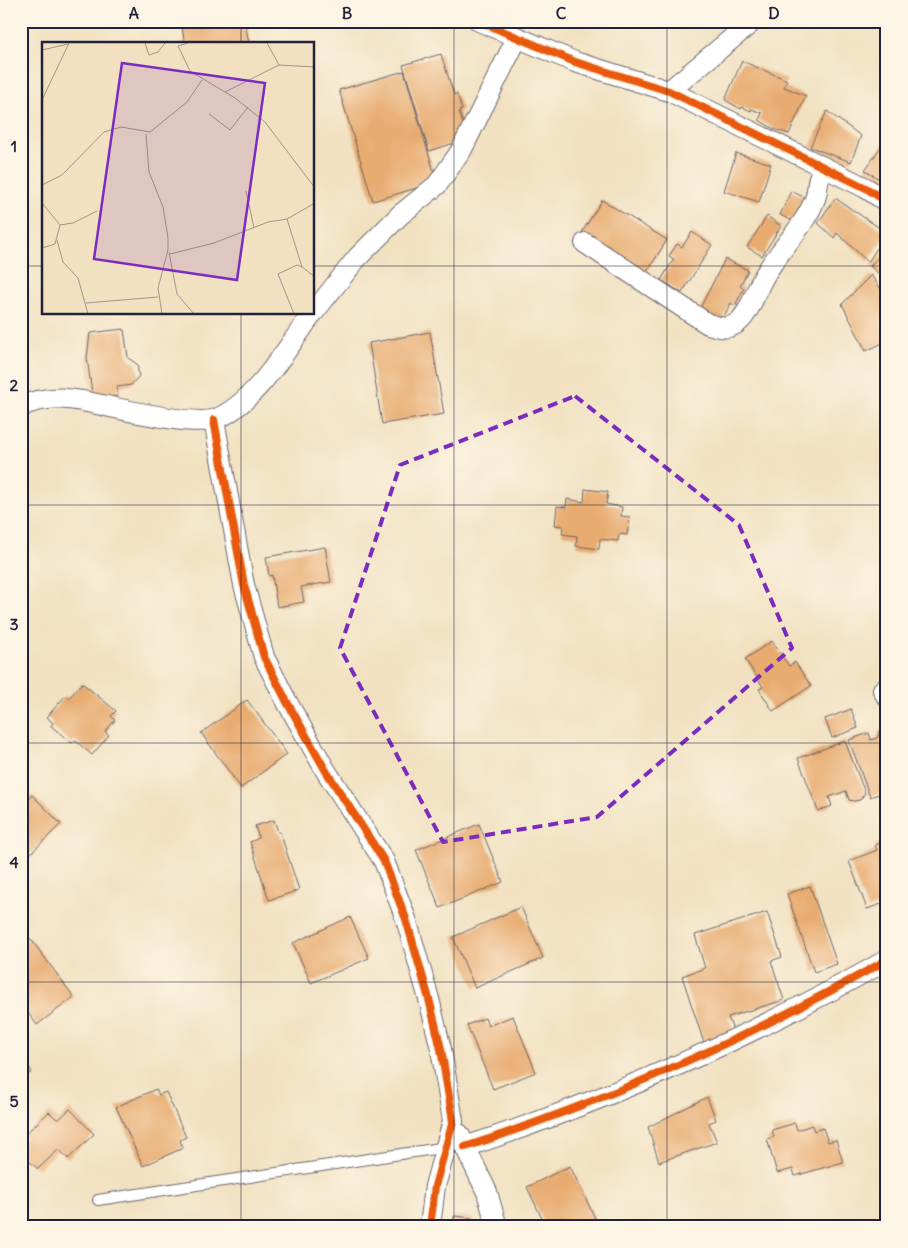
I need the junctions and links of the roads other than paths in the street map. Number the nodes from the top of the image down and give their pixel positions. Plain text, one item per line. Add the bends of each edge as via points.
1 (479, 21) edge
2 (753, 21) edge
3 (517, 38) junction
4 (668, 91) junction
5 (825, 168) junction
6 (887, 202) edge
7 (585, 243) dead end
8 (315, 310) edge
9 (311, 315) edge
10 (21, 407) edge
11 (214, 420) junction
12 (887, 960) edge
13 (456, 1147) junction
14 (98, 1200) dead end
15 (430, 1227) edge
16 (497, 1227) edge

1 - 3 street
2 - 4 street
3 - 4 street via 575,62
3 - 8 street via 461,151 438,185 357,258
4 - 5 street
5 - 6 street
5 - 7 street via 818,177 815,198 800,227 772,263 734,326 724,328 708,324
9 - 11 street via 254,390 236,407
10 - 11 street via 53,398 188,420
11 - 13 street via 244,585 264,657 326,771 384,861 406,919 429,999 441,1049
12 - 13 street via 792,1012 630,1087 524,1127
13 - 14 lane
13 - 15 street via 435,1186
13 - 16 street via 487,1192

